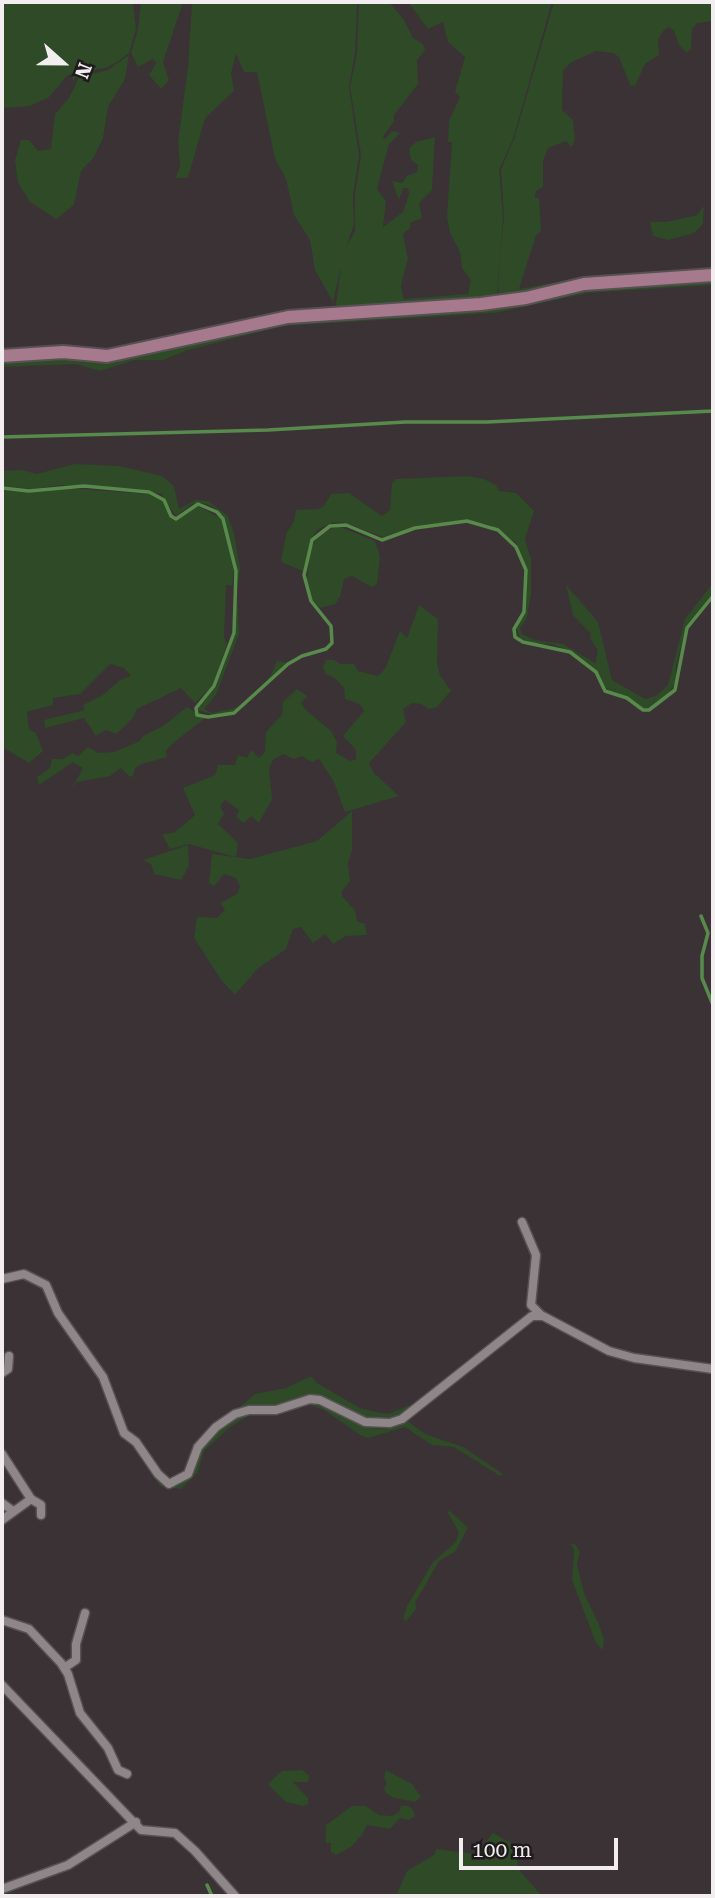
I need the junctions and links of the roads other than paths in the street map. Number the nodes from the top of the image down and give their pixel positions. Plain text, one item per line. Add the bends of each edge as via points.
1 (713, 275) edge
2 (2, 356) edge
3 (522, 1222) dead end
4 (2, 1279) edge
5 (542, 1316) junction
6 (9, 1356) dead end
7 (713, 1369) edge
8 (2, 1373) edge
9 (2, 1454) edge
10 (31, 1499) junction
11 (2, 1503) edge
12 (13, 1511) junction
13 (41, 1515) dead end
14 (2, 1520) edge
15 (85, 1613) dead end
16 (2, 1620) edge
17 (64, 1668) junction
18 (2, 1686) edge
19 (127, 1774) dead end
20 (136, 1822) junction
21 (2, 1889) edge
22 (235, 1896) edge

1 - 2 street via 584,284 481,304 288,317 107,356 63,352
3 - 5 street via 536,1255 531,1305
4 - 5 street via 24,1274 46,1284 58,1312 103,1377 124,1433 169,1484 188,1474 198,1447 235,1414 276,1410 310,1399 365,1422 390,1423 402,1419 523,1321
5 - 7 street via 609,1351
6 - 8 street via 8,1369
9 - 10 street
10 - 12 street
10 - 13 street via 41,1505
11 - 12 street
12 - 14 street
15 - 17 street via 76,1660
16 - 17 street via 29,1629
17 - 19 street via 80,1713 108,1748 118,1770
18 - 20 street
20 - 21 street via 68,1865
20 - 22 street via 145,1832 175,1833

